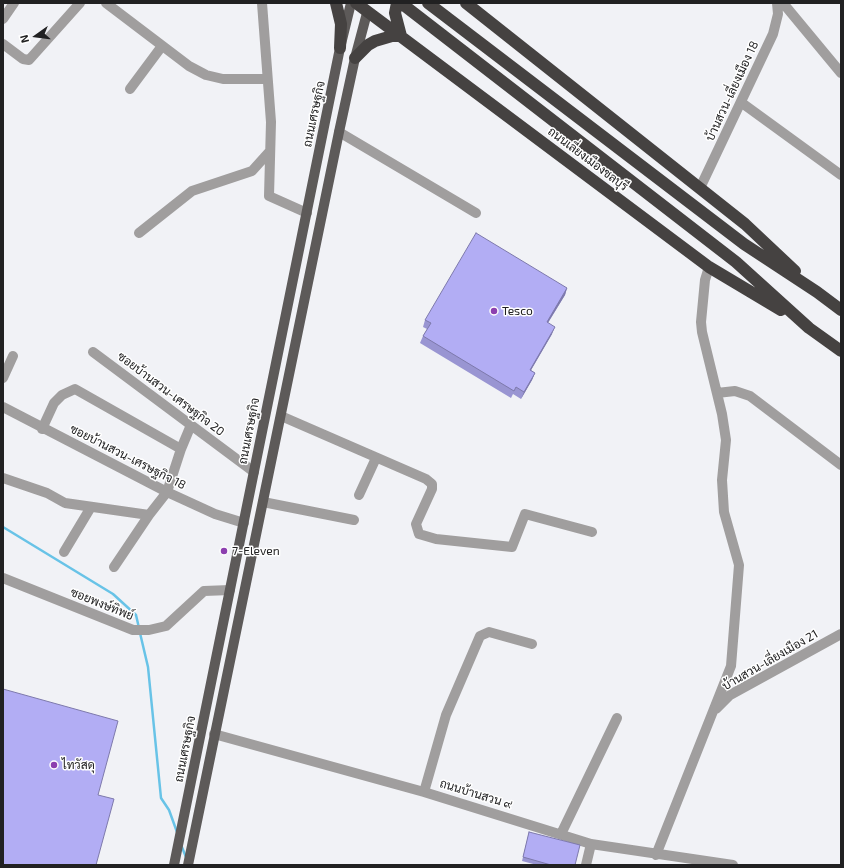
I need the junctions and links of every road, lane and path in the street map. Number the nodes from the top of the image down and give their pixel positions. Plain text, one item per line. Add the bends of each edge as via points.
1 (14, 3) edge
2 (106, 3) edge
3 (262, 3) edge
4 (336, 3) edge
5 (351, 3) edge
6 (356, 3) edge
7 (397, 3) edge
8 (400, 3) edge
9 (428, 3) edge
10 (466, 3) edge
11 (777, 3) edge
12 (783, 3) edge
13 (76, 4) edge
14 (368, 8) edge
15 (3, 19) edge
16 (401, 36) junction
17 (3, 44) edge
18 (162, 46) junction
19 (340, 48) junction
20 (355, 58) junction
21 (841, 73) edge
22 (266, 80) junction
23 (130, 89) dead end
24 (742, 103) junction
25 (339, 132) junction
26 (270, 151) junction
27 (841, 175) edge
28 (700, 188) junction
29 (307, 213) junction
30 (476, 213) dead end
31 (139, 233) dead end
32 (709, 267) junction
33 (817, 292) junction
34 (287, 310) junction
35 (841, 310) edge
36 (302, 314) junction
37 (809, 328) junction
38 (841, 351) edge
39 (93, 352) dead end
40 (13, 356) dead end
41 (3, 378) edge
42 (717, 393) junction
43 (3, 407) edge
44 (281, 416) junction
45 (191, 425) junction
46 (42, 429) junction
47 (181, 449) junction
48 (376, 458) junction
49 (841, 465) edge
50 (254, 472) junction
51 (3, 478) edge
52 (167, 492) junction
53 (359, 495) dead end
54 (263, 502) junction
55 (92, 507) junction
56 (149, 515) junction
57 (354, 520) dead end
58 (244, 523) junction
59 (592, 532) dead end
60 (64, 552) dead end
61 (114, 568) dead end
62 (3, 578) edge
63 (230, 590) junction
64 (841, 634) edge
65 (532, 644) dead end
66 (714, 711) junction
67 (617, 718) dead end
68 (202, 732) junction
69 (214, 734) junction
70 (424, 792) junction
71 (561, 834) junction
72 (591, 844) junction
73 (656, 855) junction
74 (174, 865) edge
75 (188, 865) edge
76 (586, 865) edge
77 (733, 865) edge

1 - 15 street
2 - 18 street
3 - 22 street
4 - 19 highway via 341,24
5 - 19 main road, ถนนเศรษฐกิจ
6 - 14 highway, ถนนเลี่ยงเมืองชลบุรี
7 - 16 highway via 395,13
8 - 37 highway, ถนนเลี่ยงเมืองชลบุรี via 736,262
9 - 33 highway via 744,244
10 - 28 highway
11 - 24 street, บ้านสวน-เลี่ยงเมือง 18 via 778,14 774,34
12 - 21 street
13 - 17 street via 29,60 23,59
14 - 16 highway, ถนนเลี่ยงเมืองชลบุรี
14 - 20 main road
16 - 20 highway via 375,41
16 - 32 highway, ถนนเลี่ยงเมืองชลบุรี
18 - 22 street via 206,75 223,79
18 - 23 street
19 - 29 main road, ถนนเศรษฐกิจ
20 - 25 main road
22 - 26 street via 271,122
24 - 27 street
24 - 28 street, บ้านสวน-เลี่ยงเมือง 18
25 - 30 street
25 - 36 main road
26 - 29 street via 269,196
26 - 31 street via 252,171 192,191
28 - 33 highway via 745,224
29 - 34 main road, ถนนเศรษฐกิจ
32 - 37 highway, ถนนเลี่ยงเมืองชลบุรี
32 - 42 street via 705,280 701,322 704,345
33 - 35 highway
34 - 36 main road
34 - 50 main road, ถนนเศรษฐกิจ
36 - 44 main road
37 - 38 highway, ถนนเลี่ยงเมืองชลบุรี
39 - 45 street, ซอยบ้านสวน-เศรษฐกิจ 20
40 - 41 street
42 - 49 street via 736,391 750,396
42 - 66 street via 726,440 722,480 724,512 739,565 731,666
43 - 46 street, ซอยบ้านสวน-เศรษฐกิจ 18
44 - 48 street
44 - 54 main road
45 - 47 street
45 - 50 street, ซอยบ้านสวน-เศรษฐกิจ 20
46 - 47 street via 54,403 75,389
46 - 52 street, ซอยบ้านสวน-เศรษฐกิจ 18
47 - 52 street
48 - 53 street
48 - 59 street via 432,484 416,524 419,534 436,539 512,547 525,514
50 - 58 main road, ถนนเศรษฐกิจ
51 - 55 street via 46,493 65,503
52 - 56 street
52 - 58 street, ซอยบ้านสวน-เศรษฐกิจ 18 via 215,514
54 - 57 street
54 - 69 main road
55 - 56 street
55 - 60 street
56 - 61 street
58 - 63 main road, ถนนเศรษฐกิจ
62 - 63 street, ซอยพงษ์ทิพย์ via 133,630 166,626 204,591
63 - 68 main road, ถนนเศรษฐกิจ
64 - 66 street, บ้านสวน-เลี่ยงเมือง 21 via 730,695
65 - 70 street via 489,632 480,636 446,715
66 - 73 street
67 - 71 street
68 - 69 main road
68 - 74 main road, ถนนเศรษฐกิจ
69 - 70 street, ถนนบ้านสวน ๙
69 - 75 main road
70 - 71 street, ถนนบ้านสวน ๙
71 - 72 street, ถนนบ้านสวน ๙
72 - 73 street, ถนนบ้านสวน ๙
72 - 76 street
73 - 77 street, ถนนบ้านสวน ๙

